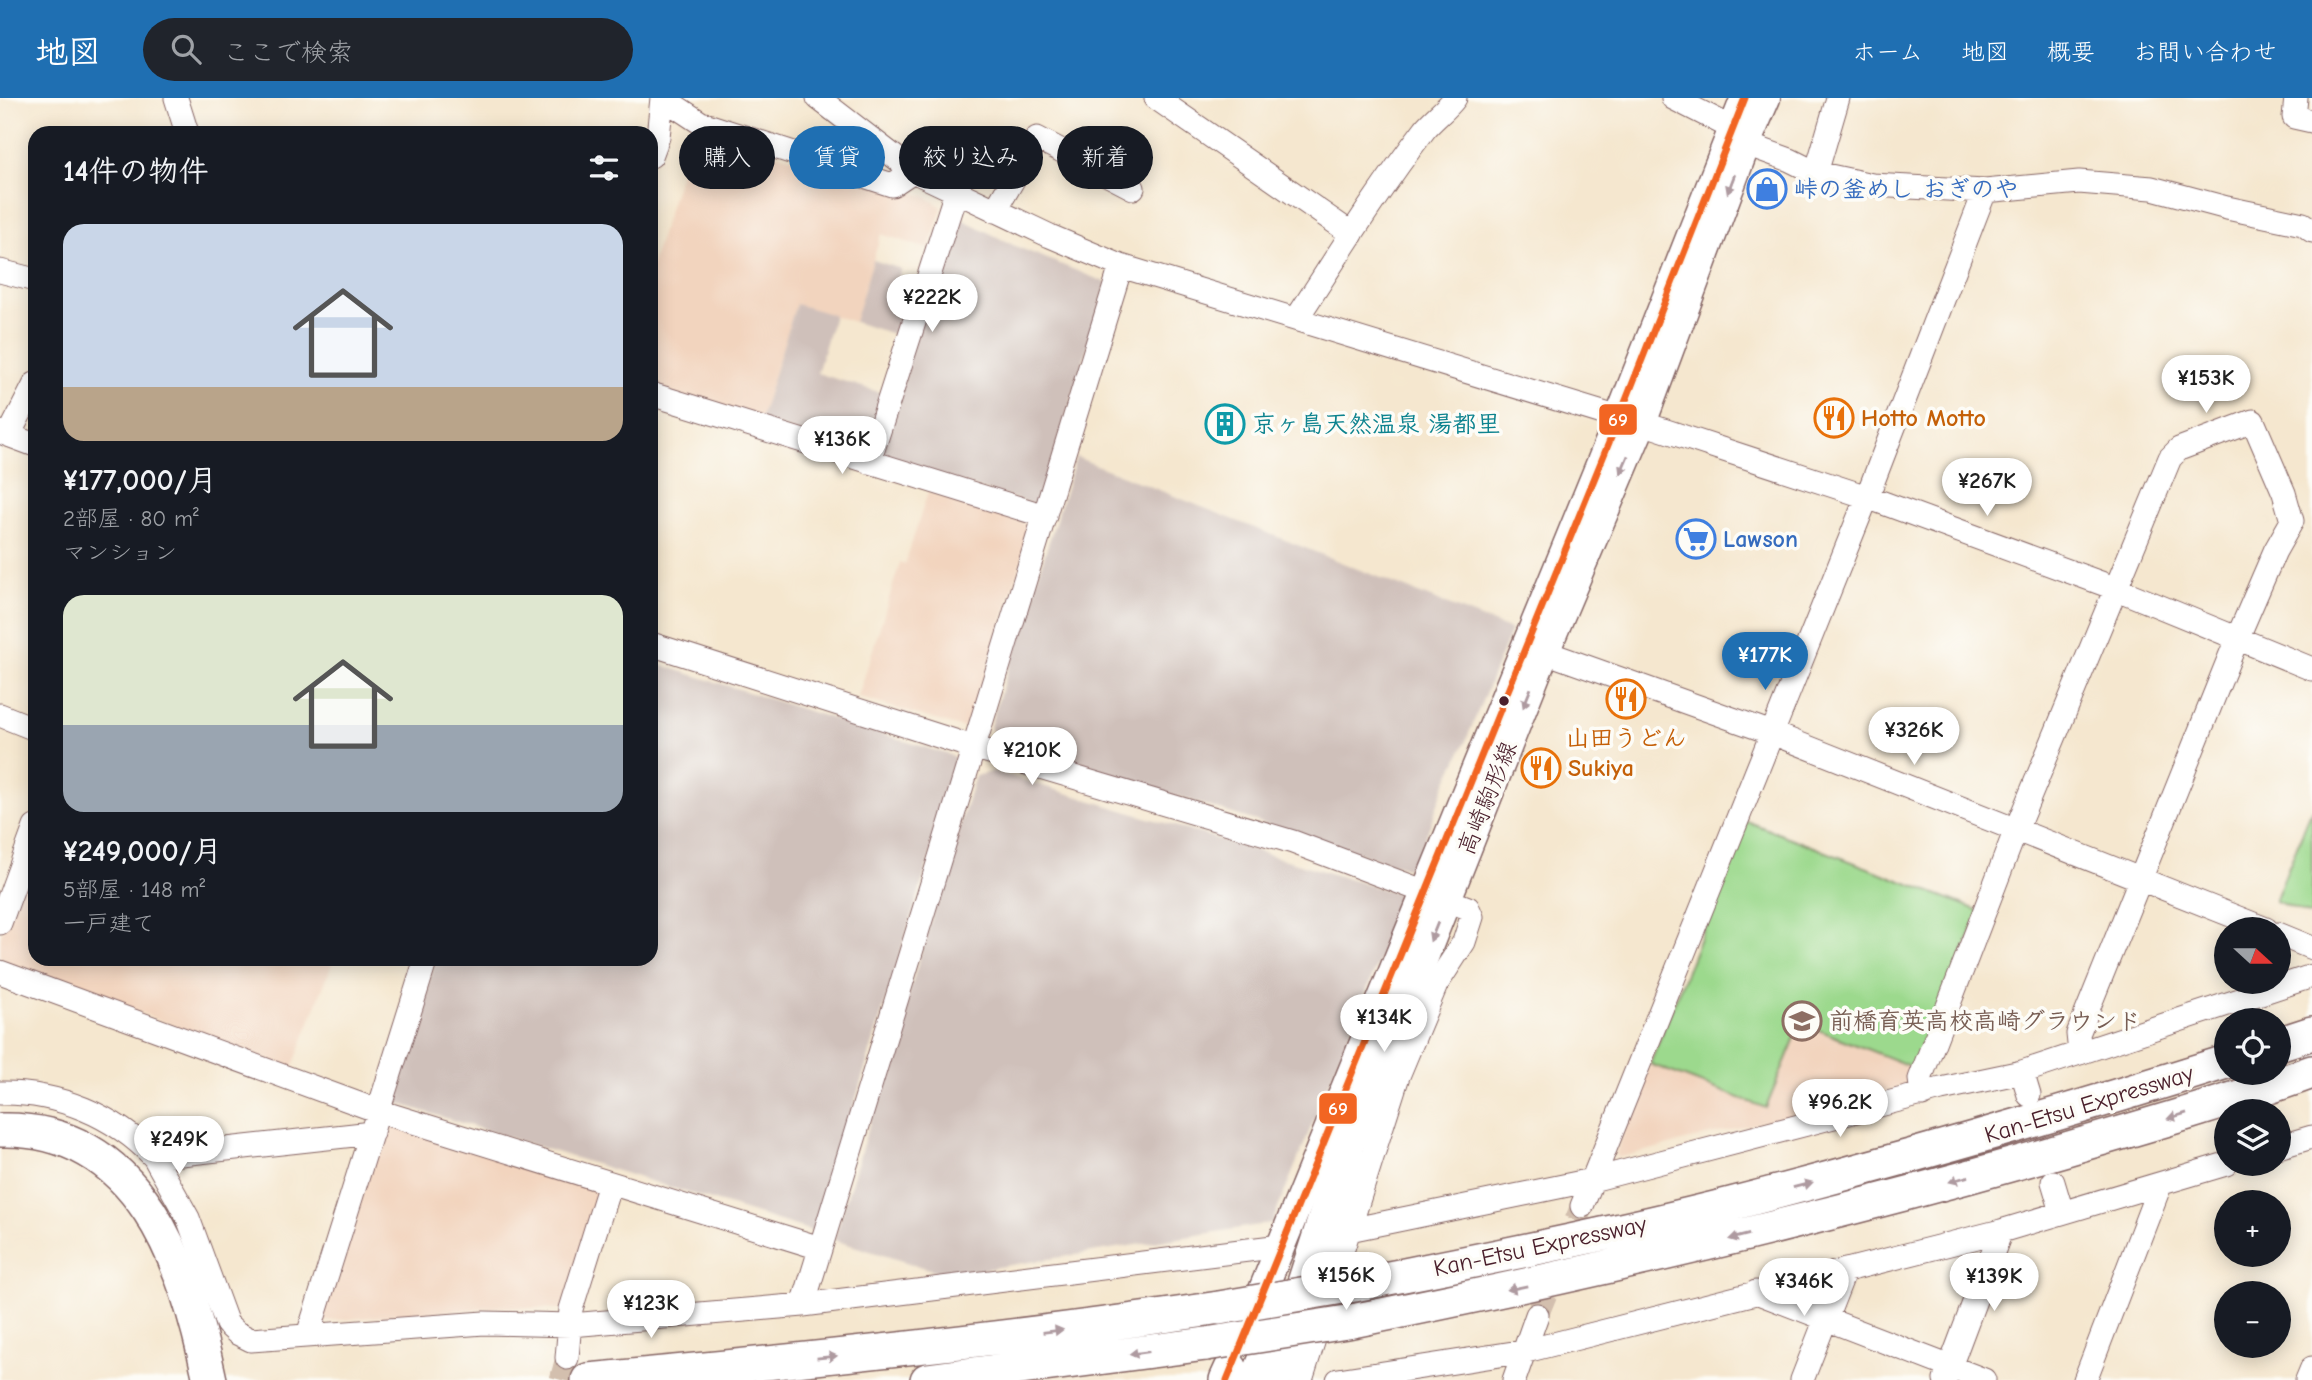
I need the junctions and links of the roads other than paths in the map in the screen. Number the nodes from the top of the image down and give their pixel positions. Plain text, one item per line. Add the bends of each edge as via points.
1 (176, 98) edge
2 (662, 98) edge
3 (818, 98) edge
4 (1156, 98) edge
5 (1455, 98) edge
6 (1673, 98) edge
7 (1733, 98) edge
8 (1745, 98) edge
9 (1766, 98) edge
10 (1838, 98) edge
11 (2296, 98) edge
12 (2312, 121) edge
13 (185, 126) edge
14 (1739, 136) junction
15 (658, 140) edge
16 (1057, 148) edge
17 (899, 160) edge
18 (1816, 173) junction
19 (899, 180) edge
20 (950, 189) edge
21 (1985, 191) junction
22 (956, 192) junction
23 (995, 211) junction
24 (2312, 231) edge
25 (1352, 234) junction
26 (1121, 266) junction
27 (0, 271) edge
28 (28, 278) edge
29 (1297, 318) junction
30 (28, 395) edge
31 (658, 396) edge
32 (1630, 421) junction
33 (4, 434) edge
34 (28, 443) edge
35 (869, 462) junction
36 (1867, 497) junction
37 (1045, 516) junction
38 (2117, 589) junction
39 (2236, 639) junction
40 (658, 646) edge
41 (1545, 652) junction
42 (2312, 669) edge
43 (0, 715) edge
44 (28, 726) edge
45 (1772, 733) junction
46 (973, 747) junction
47 (2015, 832) junction
48 (28, 846) edge
49 (2141, 879) junction
50 (1436, 895) junction
51 (2236, 917) edge
52 (0, 923) edge
53 (2291, 939) edge
54 (2312, 948) edge
55 (424, 966) edge
56 (0, 972) edge
57 (2312, 976) edge
58 (2312, 1033) edge
59 (2291, 1040) edge
60 (2080, 1053) junction
61 (2214, 1066) edge
62 (2022, 1072) junction
63 (2312, 1072) edge
64 (0, 1093) edge
65 (1922, 1094) junction
66 (2029, 1095) dead end
67 (375, 1122) junction
68 (0, 1130) edge
69 (2312, 1137) edge
70 (2291, 1143) edge
71 (0, 1150) edge
72 (1346, 1153) junction
73 (154, 1157) junction
74 (2214, 1168) edge
75 (1592, 1180) junction
76 (2053, 1182) dead end
77 (610, 1184) junction
78 (2160, 1185) junction
79 (1581, 1206) tunnel mouth
80 (2062, 1212) junction
81 (1349, 1230) junction
82 (2001, 1231) junction
83 (1280, 1246) junction
84 (820, 1248) junction
85 (1845, 1270) junction
86 (1756, 1292) junction
87 (803, 1305) junction
88 (1537, 1315) tunnel mouth
89 (1827, 1319) junction
90 (571, 1325) junction
91 (308, 1335) junction
92 (1526, 1351) junction
93 (2312, 1368) edge
94 (578, 1369) edge
95 (1947, 1373) edge
96 (1235, 1377) edge
97 (935, 1379) edge
98 (194, 1380) edge
99 (210, 1380) edge
100 (1274, 1380) edge
101 (1301, 1380) edge
102 (1338, 1380) edge
103 (1514, 1380) edge
104 (1802, 1380) edge
105 (1984, 1380) edge
106 (2085, 1380) edge
107 (2307, 1380) edge

1 - 13 street
2 - 15 street
2 - 19 street via 701,123 892,185
3 - 17 street
4 - 25 street
5 - 25 street via 1427,127
6 - 14 street
7 - 14 street
8 - 14 main road, 高崎駒形線
9 - 14 main road, 高崎駒形線
10 - 18 street
11 - 12 street via 2294,117
14 - 18 street
14 - 32 main road, 高崎駒形線
16 - 23 street via 1037,138
18 - 21 street via 1872,185
20 - 22 street
21 - 24 street via 2079,182 2152,188 2304,223
21 - 36 street
22 - 23 street
22 - 35 street
23 - 26 street
25 - 29 street
26 - 29 street
26 - 37 street
27 - 28 street
29 - 32 street
30 - 33 street
31 - 35 street
32 - 36 street
32 -> 41 main road, 高崎駒形線
32 - 50 main road, 高崎駒形線
33 - 34 street
35 - 37 street
36 - 38 street
36 - 45 street
37 - 46 street
38 - 39 street
38 - 39 street via 2170,458 2179,449 2253,421 2292,521
38 - 47 street
39 - 42 street
39 - 49 street
40 - 46 street
41 - 45 street
41 -> 50 main road, 高崎駒形線
43 - 44 street
45 - 47 street
45 - 75 street
46 - 50 street via 1293,842
46 - 84 street
47 - 49 street
47 - 65 street via 1920,1079
48 - 52 street
49 - 51 street
49 - 60 street via 2078,1034
50 -> 72 main road, 高崎駒形線
50 - 81 street via 1468,908 1472,917 1464,942 1436,985 1398,1076
50 - 83 main road, 高崎駒形線
53 - 54 street
55 - 67 street
56 - 67 street
57 - 60 street
58 - 59 highway
60 - 62 street
94 -> 61 highway, Kan-Etsu Expressway, bridge via 776,1363 1082,1328 1354,1285 1724,1205 1919,1154
62 - 65 street
62 - 66 street
63 -> 97 highway, Kan-Etsu Expressway, bridge via 2252,1094 1916,1192 1537,1284 1347,1322
64 - 73 street via 49,1097 96,1113 138,1140
65 - 75 street
67 - 73 street
67 - 77 street
67 - 91 street
68 - 99 highway via 37,1133 88,1151 136,1191 167,1239 180,1271
69 - 70 street
71 - 98 highway via 57,1158 78,1167 116,1197 143,1232 165,1278
72 - 96 main road, 高崎駒形線
72 - 100 highway
73 - 91 street via 188,1218 227,1324 251,1340
74 - 78 street
75 - 79 street
75 - 81 street
76 - 80 street
77 - 84 street
77 - 90 street via 571,1310
78 - 80 street
78 - 106 street
80 - 82 street
81 - 101 street
82 - 85 street
82 - 95 street
83 - 87 street
83 - 96 main road, 高崎駒形線
84 - 87 street
85 - 86 street
85 - 89 street
86 - 89 street
86 - 92 street
87 - 90 street
88 - 92 street
89 - 95 street
89 - 104 street
90 - 91 street via 484,1323
90 - 94 street
92 - 102 street
92 - 103 street
93 - 107 street
95 - 105 street

